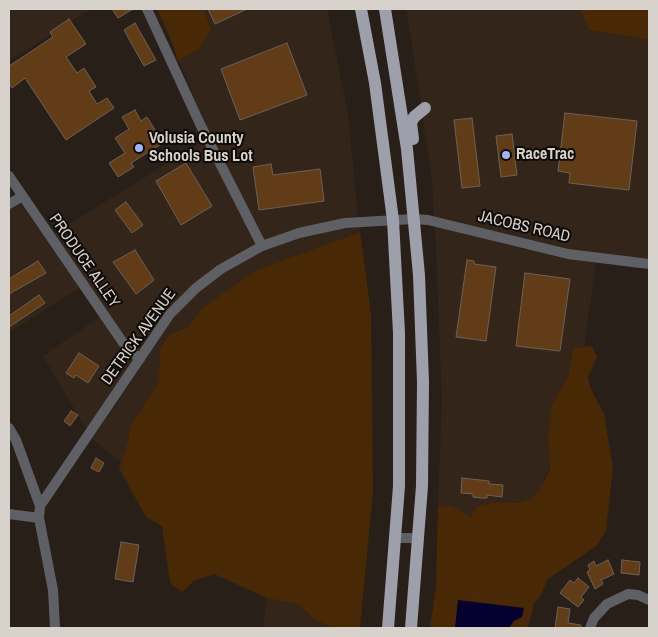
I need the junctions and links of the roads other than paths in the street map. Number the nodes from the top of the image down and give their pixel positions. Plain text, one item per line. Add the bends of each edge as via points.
1 (147, 9) edge
2 (361, 9) edge
3 (385, 9) edge
4 (399, 91) junction
5 (9, 176) edge
6 (412, 193) junction
7 (21, 197) junction
8 (9, 204) edge
9 (414, 219) junction
10 (393, 220) junction
11 (262, 246) junction
12 (649, 264) edge
13 (140, 359) junction
14 (9, 428) edge
15 (40, 506) junction
16 (9, 514) edge
17 (39, 518) junction
18 (397, 538) junction
19 (419, 538) junction
20 (647, 599) edge
21 (55, 628) edge
22 (388, 628) edge
23 (411, 628) edge
24 (590, 628) edge

1 - 11 street via 200,124
2 - 10 main road
3 - 4 main road
4 - 6 main road
4 - 6 main road via 414,106 425,108 411,123 417,170
5 - 7 street, PRODUCE ALLEY
6 - 9 main road
7 - 8 street
7 - 13 street, PRODUCE ALLEY via 126,347
9 - 10 street, JACOBS ROAD
9 - 12 street, JACOBS ROAD via 568,254
9 - 19 main road via 423,382
10 - 11 street, DETRICK AVENUE via 345,224 299,233
10 - 18 main road via 400,382
11 - 13 street, DETRICK AVENUE via 221,269 186,296
13 - 15 street, DETRICK AVENUE
14 - 15 street
15 - 17 street
16 - 17 street
17 - 21 street via 52,582
18 - 19 street
18 - 22 main road
19 - 23 main road
20 - 24 street via 628,594 607,604 594,618

